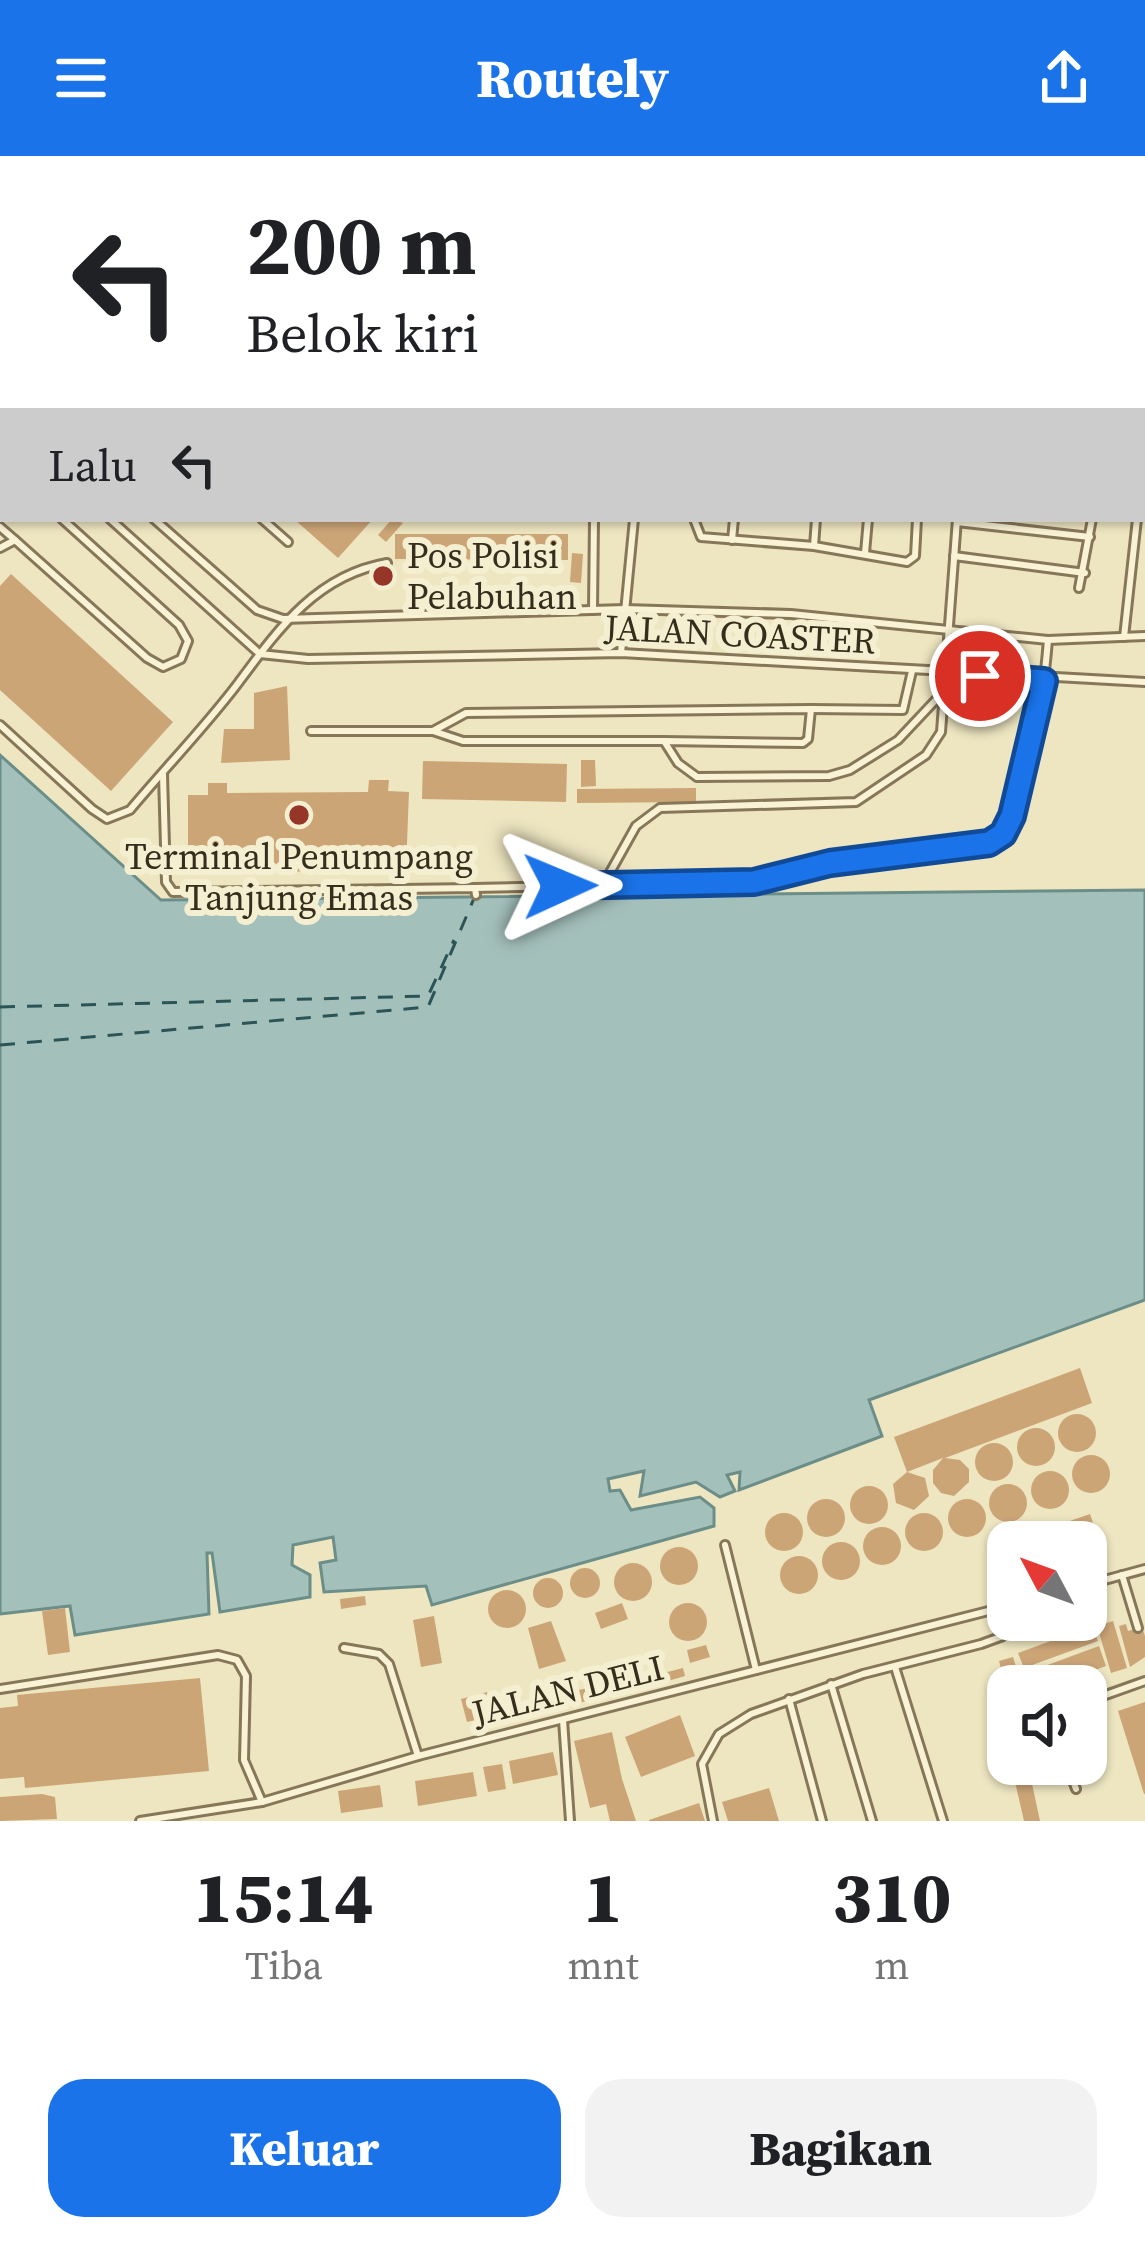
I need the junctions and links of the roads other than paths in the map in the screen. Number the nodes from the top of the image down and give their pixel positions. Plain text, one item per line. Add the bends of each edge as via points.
1 (65, 522) edge
2 (113, 522) edge
3 (157, 522) edge
4 (265, 522) edge
5 (594, 522) edge
6 (634, 522) edge
7 (695, 522) edge
8 (734, 522) edge
9 (816, 522) edge
10 (868, 522) edge
11 (917, 522) edge
12 (957, 522) edge
13 (973, 522) edge
14 (1092, 522) edge
15 (1137, 522) edge
16 (0, 527) edge
17 (1090, 537) junction
18 (15, 540) junction
19 (732, 540) junction
20 (288, 542) dead end
21 (814, 546) junction
22 (0, 548) edge
23 (866, 553) junction
24 (954, 556) junction
25 (387, 563) dead end
26 (1085, 573) junction
27 (1079, 588) dead end
28 (625, 609) junction
29 (592, 610) junction
30 (283, 619) junction
31 (950, 632) junction
32 (1145, 637) edge
33 (1124, 638) junction
34 (1048, 640) junction
35 (621, 653) junction
36 (260, 654) junction
37 (912, 671) junction
38 (947, 674) junction
39 (1044, 681) junction
40 (1145, 682) edge
41 (946, 689) junction
42 (811, 709) junction
43 (0, 725) edge
44 (434, 730) junction
45 (311, 731) dead end
46 (664, 741) junction
47 (163, 770) junction
48 (603, 885) junction
49 (725, 1544) dead end
50 (1145, 1569) edge
51 (1123, 1575) junction
52 (1107, 1579) edge
53 (987, 1611) edge
54 (1138, 1628) dead end
55 (987, 1641) edge
56 (344, 1648) dead end
57 (895, 1667) junction
58 (756, 1670) junction
59 (1145, 1681) edge
60 (831, 1684) junction
61 (0, 1689) edge
62 (1107, 1695) edge
63 (789, 1699) junction
64 (563, 1720) junction
65 (418, 1756) junction
66 (1075, 1785) edge
67 (1076, 1789) dead end
68 (262, 1802) junction
69 (140, 1821) edge
70 (570, 1821) edge
71 (713, 1821) edge
72 (822, 1821) edge
73 (872, 1821) edge
74 (943, 1821) edge

1 - 18 lane via 179,625 188,641 181,659 163,667 147,658
2 - 36 lane
3 - 30 lane via 256,610
4 - 20 lane
5 - 29 lane
6 - 28 lane
7 - 19 lane via 701,537
8 - 19 lane
9 - 21 lane
10 - 23 lane
11 - 23 lane via 913,560
12 - 24 lane
13 - 17 lane
14 - 17 lane
15 - 33 lane
16 - 18 lane
17 - 26 lane
18 - 22 lane
19 - 21 lane
21 - 23 lane
24 - 26 lane
24 - 31 lane
25 - 30 lane via 345,575
26 - 27 lane
28 - 29 lane, JALAN COASTER
28 - 31 lane, JALAN COASTER via 791,614
28 - 35 lane
29 - 30 lane, JALAN COASTER
30 - 36 lane
31 - 34 lane, JALAN COASTER
31 - 38 lane
32 - 33 lane, JALAN COASTER
33 - 34 lane, JALAN COASTER
34 - 39 lane
35 - 36 lane, JALAN COASTER
35 - 37 lane, JALAN COASTER
36 - 47 lane
37 - 38 lane, JALAN COASTER
37 - 42 lane via 903,710
38 - 39 lane, JALAN COASTER
38 - 41 lane
39 - 40 lane, JALAN COASTER
39 - 48 lane via 1012,816 989,843 830,863 754,882
41 - 46 lane via 898,740 829,776 698,777
41 - 48 lane via 935,744 868,796 844,804 660,808 636,826
42 - 44 lane via 466,712
42 - 46 lane via 802,743
43 - 47 lane via 107,819 130,810
44 - 45 lane
44 - 46 lane via 463,741
47 - 48 lane via 172,892
49 - 58 lane
50 - 51 lane
51 - 52 lane
51 - 54 lane
53 - 58 lane, JALAN DELI
55 - 57 lane
56 - 65 lane via 379,1654 389,1664
57 - 60 lane
57 - 74 lane
58 - 64 lane, JALAN DELI
59 - 62 lane
60 - 63 lane
60 - 73 lane
61 - 68 lane via 218,1654 237,1660 246,1676 244,1760
63 - 71 lane via 731,1722 709,1748 702,1784
63 - 72 lane
64 - 65 lane, JALAN DELI
64 - 70 lane
65 - 68 lane, JALAN DELI
66 - 67 lane
68 - 69 lane, JALAN DELI

